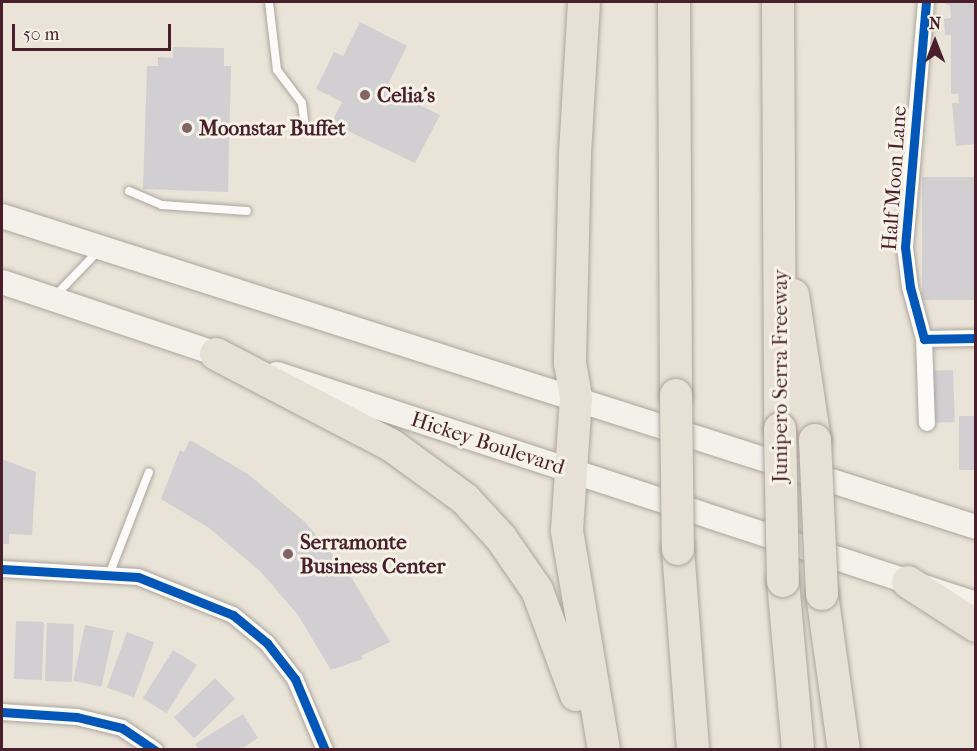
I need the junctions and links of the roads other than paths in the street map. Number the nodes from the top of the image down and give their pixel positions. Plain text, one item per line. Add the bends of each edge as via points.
1 (269, 2) edge
2 (584, 2) edge
3 (674, 2) edge
4 (778, 2) edge
5 (926, 2) edge
6 (305, 128) dead end
7 (129, 190) dead end
8 (248, 211) dead end
9 (2, 216) edge
10 (779, 228) junction
11 (100, 249) junction
12 (2, 282) edge
13 (51, 300) junction
14 (975, 338) edge
15 (924, 339) junction
16 (216, 354) junction
17 (576, 398) junction
18 (927, 423) dead end
19 (572, 470) junction
20 (149, 472) dead end
21 (975, 527) edge
22 (2, 569) edge
23 (109, 575) junction
24 (908, 582) junction
25 (975, 604) edge
26 (975, 626) edge
27 (2, 712) edge
28 (155, 750) edge
29 (326, 750) edge
30 (596, 750) edge
31 (604, 750) edge
32 (693, 750) edge
33 (798, 750) edge
34 (844, 750) edge

1 - 6 lane via 276,70 302,103
2 - 17 highway via 574,165 570,363
3 - 32 highway, bridge via 678,549
4 - 10 highway, Junipero Serra Freeway
5 - 15 street, Half Moon Lane via 905,247
7 - 8 lane via 162,205
9 - 11 main road
10 - 33 highway, Junipero Serra Freeway, bridge via 783,581
10 - 34 highway, bridge via 815,440 822,594
11 - 13 lane
11 - 17 main road
12 - 13 main road, Hickey Boulevard
13 - 16 main road, Hickey Boulevard
14 - 15 street
15 - 18 street, Half Moon Lane
16 - 19 main road, Hickey Boulevard
16 - 30 highway via 391,445 477,511 511,550 543,603
17 - 19 highway
17 - 21 main road
19 - 24 main road, Hickey Boulevard
19 - 31 highway via 568,543
20 - 23 lane
22 - 23 street
23 - 29 street via 188,593 233,615 267,643 295,679
24 - 25 main road, Hickey Boulevard
24 - 26 highway
27 - 28 street via 76,717 122,728

